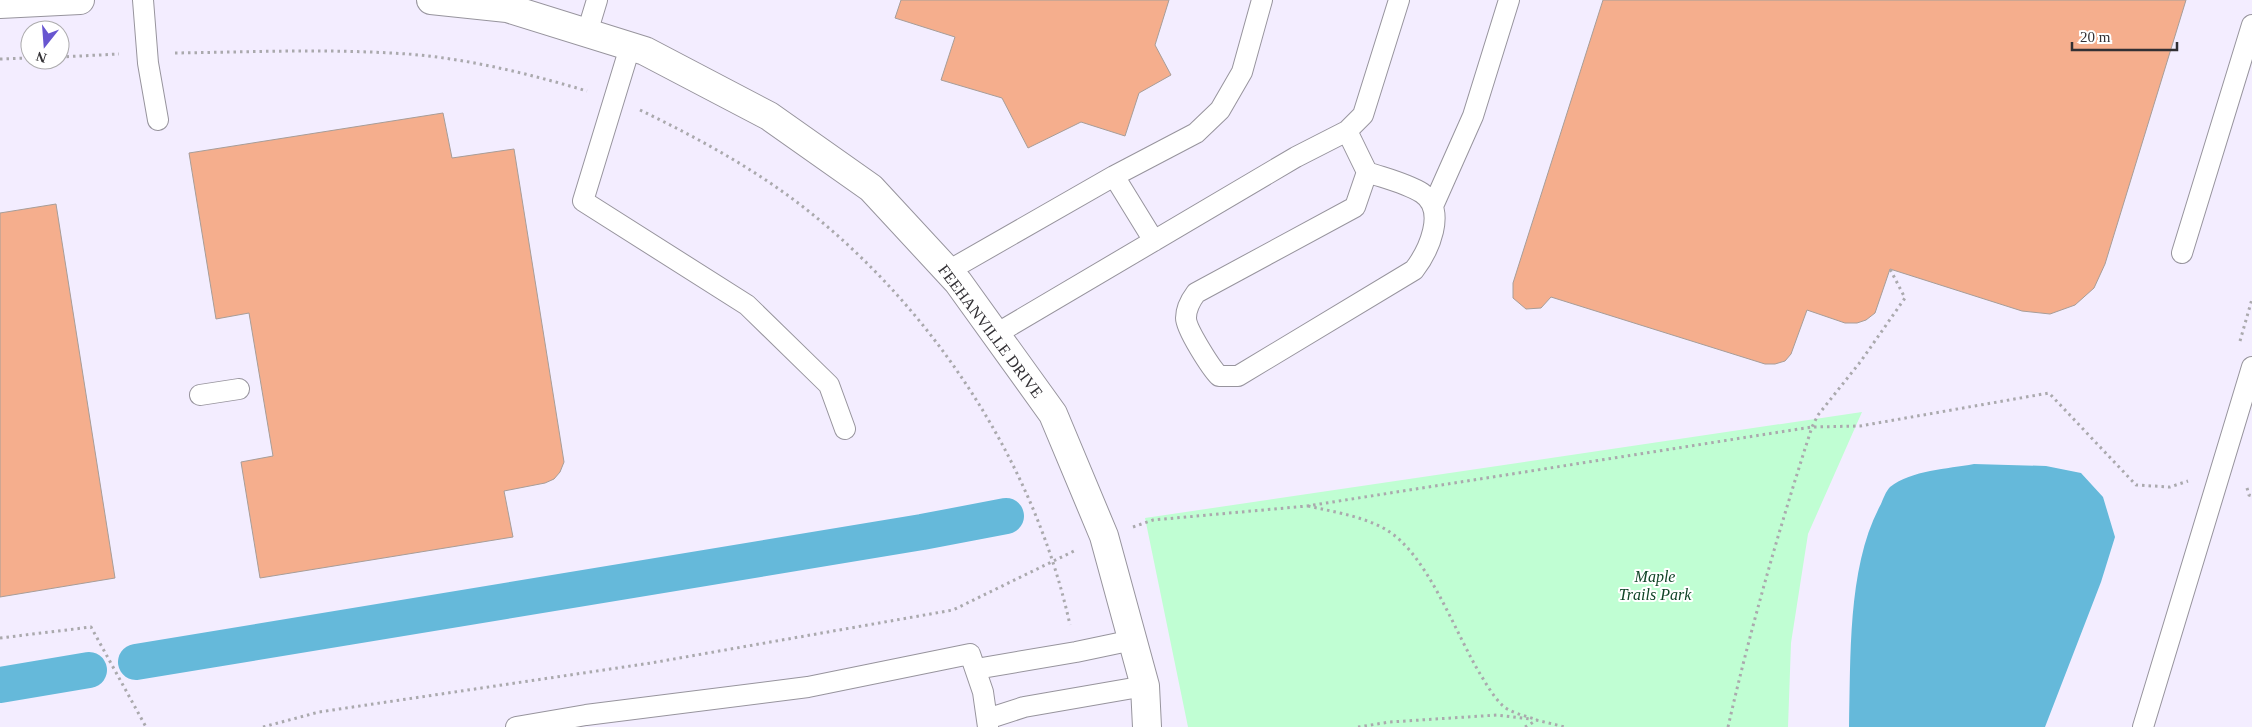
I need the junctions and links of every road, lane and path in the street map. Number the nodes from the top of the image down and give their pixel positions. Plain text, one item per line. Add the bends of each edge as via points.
1 (80, 0) edge
2 (144, 0) edge
3 (597, 0) edge
4 (1262, 0) edge
5 (1399, 0) edge
6 (1509, 0) edge
7 (445, 1) edge
8 (485, 3) edge
9 (0, 4) edge
10 (2252, 25) edge
11 (587, 33) junction
12 (630, 46) junction
13 (0, 58) edge
14 (20, 58) edge
15 (158, 120) dead end
16 (1347, 132) junction
17 (1367, 172) junction
18 (1114, 176) junction
19 (1433, 206) junction
20 (1154, 241) junction
21 (2182, 253) dead end
22 (1890, 269) dead end
23 (948, 271) junction
24 (996, 334) junction
25 (2252, 367) edge
26 (239, 389) dead end
27 (200, 395) dead end
28 (1812, 427) junction
29 (845, 429) dead end
30 (2194, 479) dead end
31 (2249, 482) dead end
32 (2252, 496) edge
33 (1306, 506) junction
34 (1153, 520) dead end
35 (1052, 562) dead end
36 (0, 638) edge
37 (1133, 640) junction
38 (976, 669) junction
39 (1145, 686) junction
40 (1537, 720) junction
41 (987, 723) edge
42 (146, 727) edge
43 (264, 727) edge
44 (516, 727) edge
45 (1147, 727) edge
46 (1358, 727) edge
47 (1525, 727) edge
48 (1565, 727) edge
49 (1728, 727) edge
50 (2143, 727) edge

1 - 9 street
2 - 15 lane via 148,63
3 - 11 lane
4 - 18 lane via 1242,72 1220,110 1196,132 1174,146
5 - 16 lane via 1363,114
6 - 19 lane via 1473,116
7 - 8 street, FEEHANVILLE DRIVE
8 - 11 street, FEEHANVILLE DRIVE
10 - 21 lane
11 - 12 street, FEEHANVILLE DRIVE
12 - 23 street, FEEHANVILLE DRIVE via 769,116 871,188
12 - 29 lane via 583,201 747,305 829,385
13 - 14 path
16 - 17 lane
16 - 20 lane via 1296,157
17 - 19 lane via 1423,194
17 - 19 lane via 1355,207 1196,293 1188,304 1186,321 1209,366 1219,376 1238,376 1414,270 1425,256 1434,228
18 - 20 lane
18 - 23 lane
20 - 24 lane
22 - 28 path via 1905,298
23 - 24 street, FEEHANVILLE DRIVE
24 - 37 street, FEEHANVILLE DRIVE via 1053,414 1104,536
25 - 50 lane
26 - 27 lane
28 - 30 path via 1860,426 2049,393 2136,484 2170,487
28 - 33 path
28 - 49 path via 1776,542
31 - 32 path via 2246,490
33 - 34 path
33 - 40 path via 1364,520 1397,538 1424,571 1494,696 1503,707
35 - 43 path via 953,610 651,663 319,712
36 - 42 path via 91,627
37 - 38 lane
37 - 39 street, FEEHANVILLE DRIVE
38 - 41 lane
38 - 44 lane via 970,654 808,687
39 - 41 lane via 1024,707
39 - 45 street, FEEHANVILLE DRIVE
40 - 46 path via 1497,715
40 - 47 path
40 - 48 path

